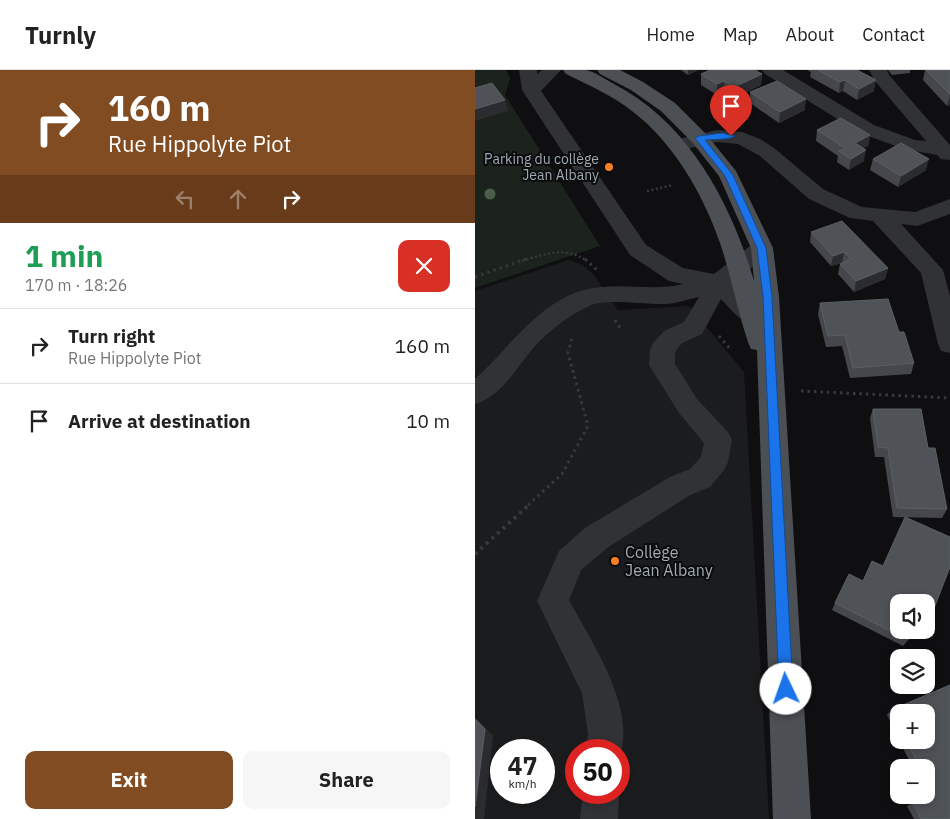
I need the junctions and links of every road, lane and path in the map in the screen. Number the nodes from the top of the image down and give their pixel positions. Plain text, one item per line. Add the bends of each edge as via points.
1 (552, 70) edge
2 (572, 70) edge
3 (607, 70) edge
4 (771, 70) edge
5 (878, 70) edge
6 (529, 80) edge
7 (699, 138) junction
8 (677, 145) junction
9 (947, 154) edge
10 (681, 183) dead end
11 (647, 191) dead end
12 (950, 206) edge
13 (880, 216) junction
14 (917, 219) junction
15 (762, 248) junction
16 (932, 270) junction
17 (677, 275) junction
18 (727, 275) junction
19 (475, 277) edge
20 (667, 296) junction
21 (633, 297) junction
22 (751, 314) joint
23 (575, 334) dead end
24 (950, 344) edge
25 (781, 382) junction
26 (475, 394) edge
27 (950, 398) edge
28 (475, 554) edge
29 (605, 739) edge
30 (600, 804) edge
31 (599, 819) edge
32 (792, 819) edge

1 - 6 street
2 - 8 main road via 617,93 646,113
3 - 7 main road via 669,107
4 - 9 street via 867,129
5 - 9 street
6 - 17 street via 638,250
7 - 8 street
7 - 13 street via 722,135 742,138 767,152 816,194 858,213
7 - 15 main road via 729,175
8 - 18 main road via 722,223
10 - 11 path
12 - 14 street
13 - 14 street
13 - 16 street
14 - 16 street
15 - 18 street
15 - 25 main road
16 - 24 street
17 - 18 street
17 - 20 street via 677,285
18 - 20 street
18 - 22 street
18 - 29 street via 693,328 673,337 662,350 662,365 688,406 717,440 714,462 700,478 680,486 596,538 570,560 553,601 599,690
19 - 21 path via 546,254 567,251 581,256 606,280
20 - 21 street
21 - 26 street via 602,295 583,299 546,321 506,366
22 - 25 main road
23 - 28 path via 568,352 588,426 562,474
25 - 27 path
25 - 32 main road
30 - 31 street

